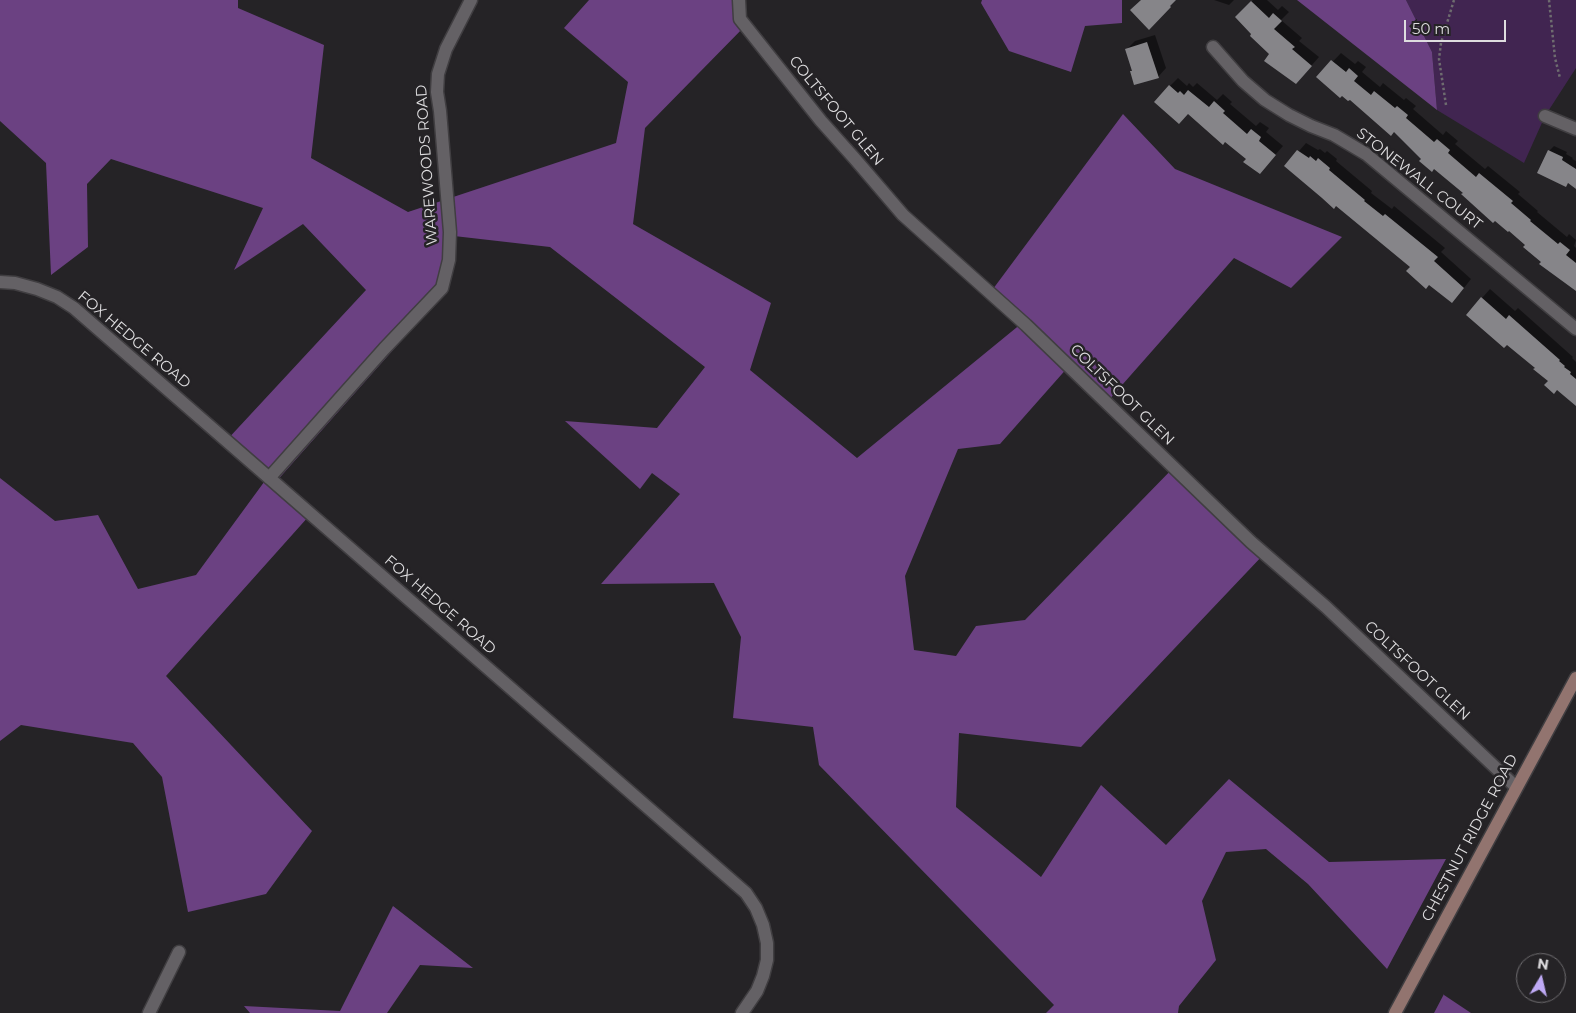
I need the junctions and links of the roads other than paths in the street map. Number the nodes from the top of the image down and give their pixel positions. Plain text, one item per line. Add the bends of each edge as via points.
1 (471, 0) edge
2 (739, 0) edge
3 (1213, 47) dead end
4 (1545, 116) dead end
5 (1576, 129) edge
6 (0, 282) edge
7 (1576, 329) edge
8 (269, 478) junction
9 (1576, 678) edge
10 (1516, 787) junction
11 (179, 952) dead end
12 (149, 1013) edge
13 (742, 1013) edge
14 (1395, 1013) edge

1 - 8 street, WAREWOODS ROAD via 446,49 438,74 450,232 449,260 442,288
2 - 10 street, COLTSFOOT GLEN via 740,18 821,121 903,215 1026,325 1251,542 1326,607
3 - 7 street, STONEWALL COURT via 1265,100 1289,116 1334,135 1366,154
4 - 5 street
6 - 8 street, FOX HEDGE ROAD via 37,288 74,308
8 - 13 street, FOX HEDGE ROAD via 746,894 764,925 767,960 757,991
9 - 10 main road, CHESTNUT RIDGE ROAD
10 - 14 main road, CHESTNUT RIDGE ROAD
11 - 12 street

